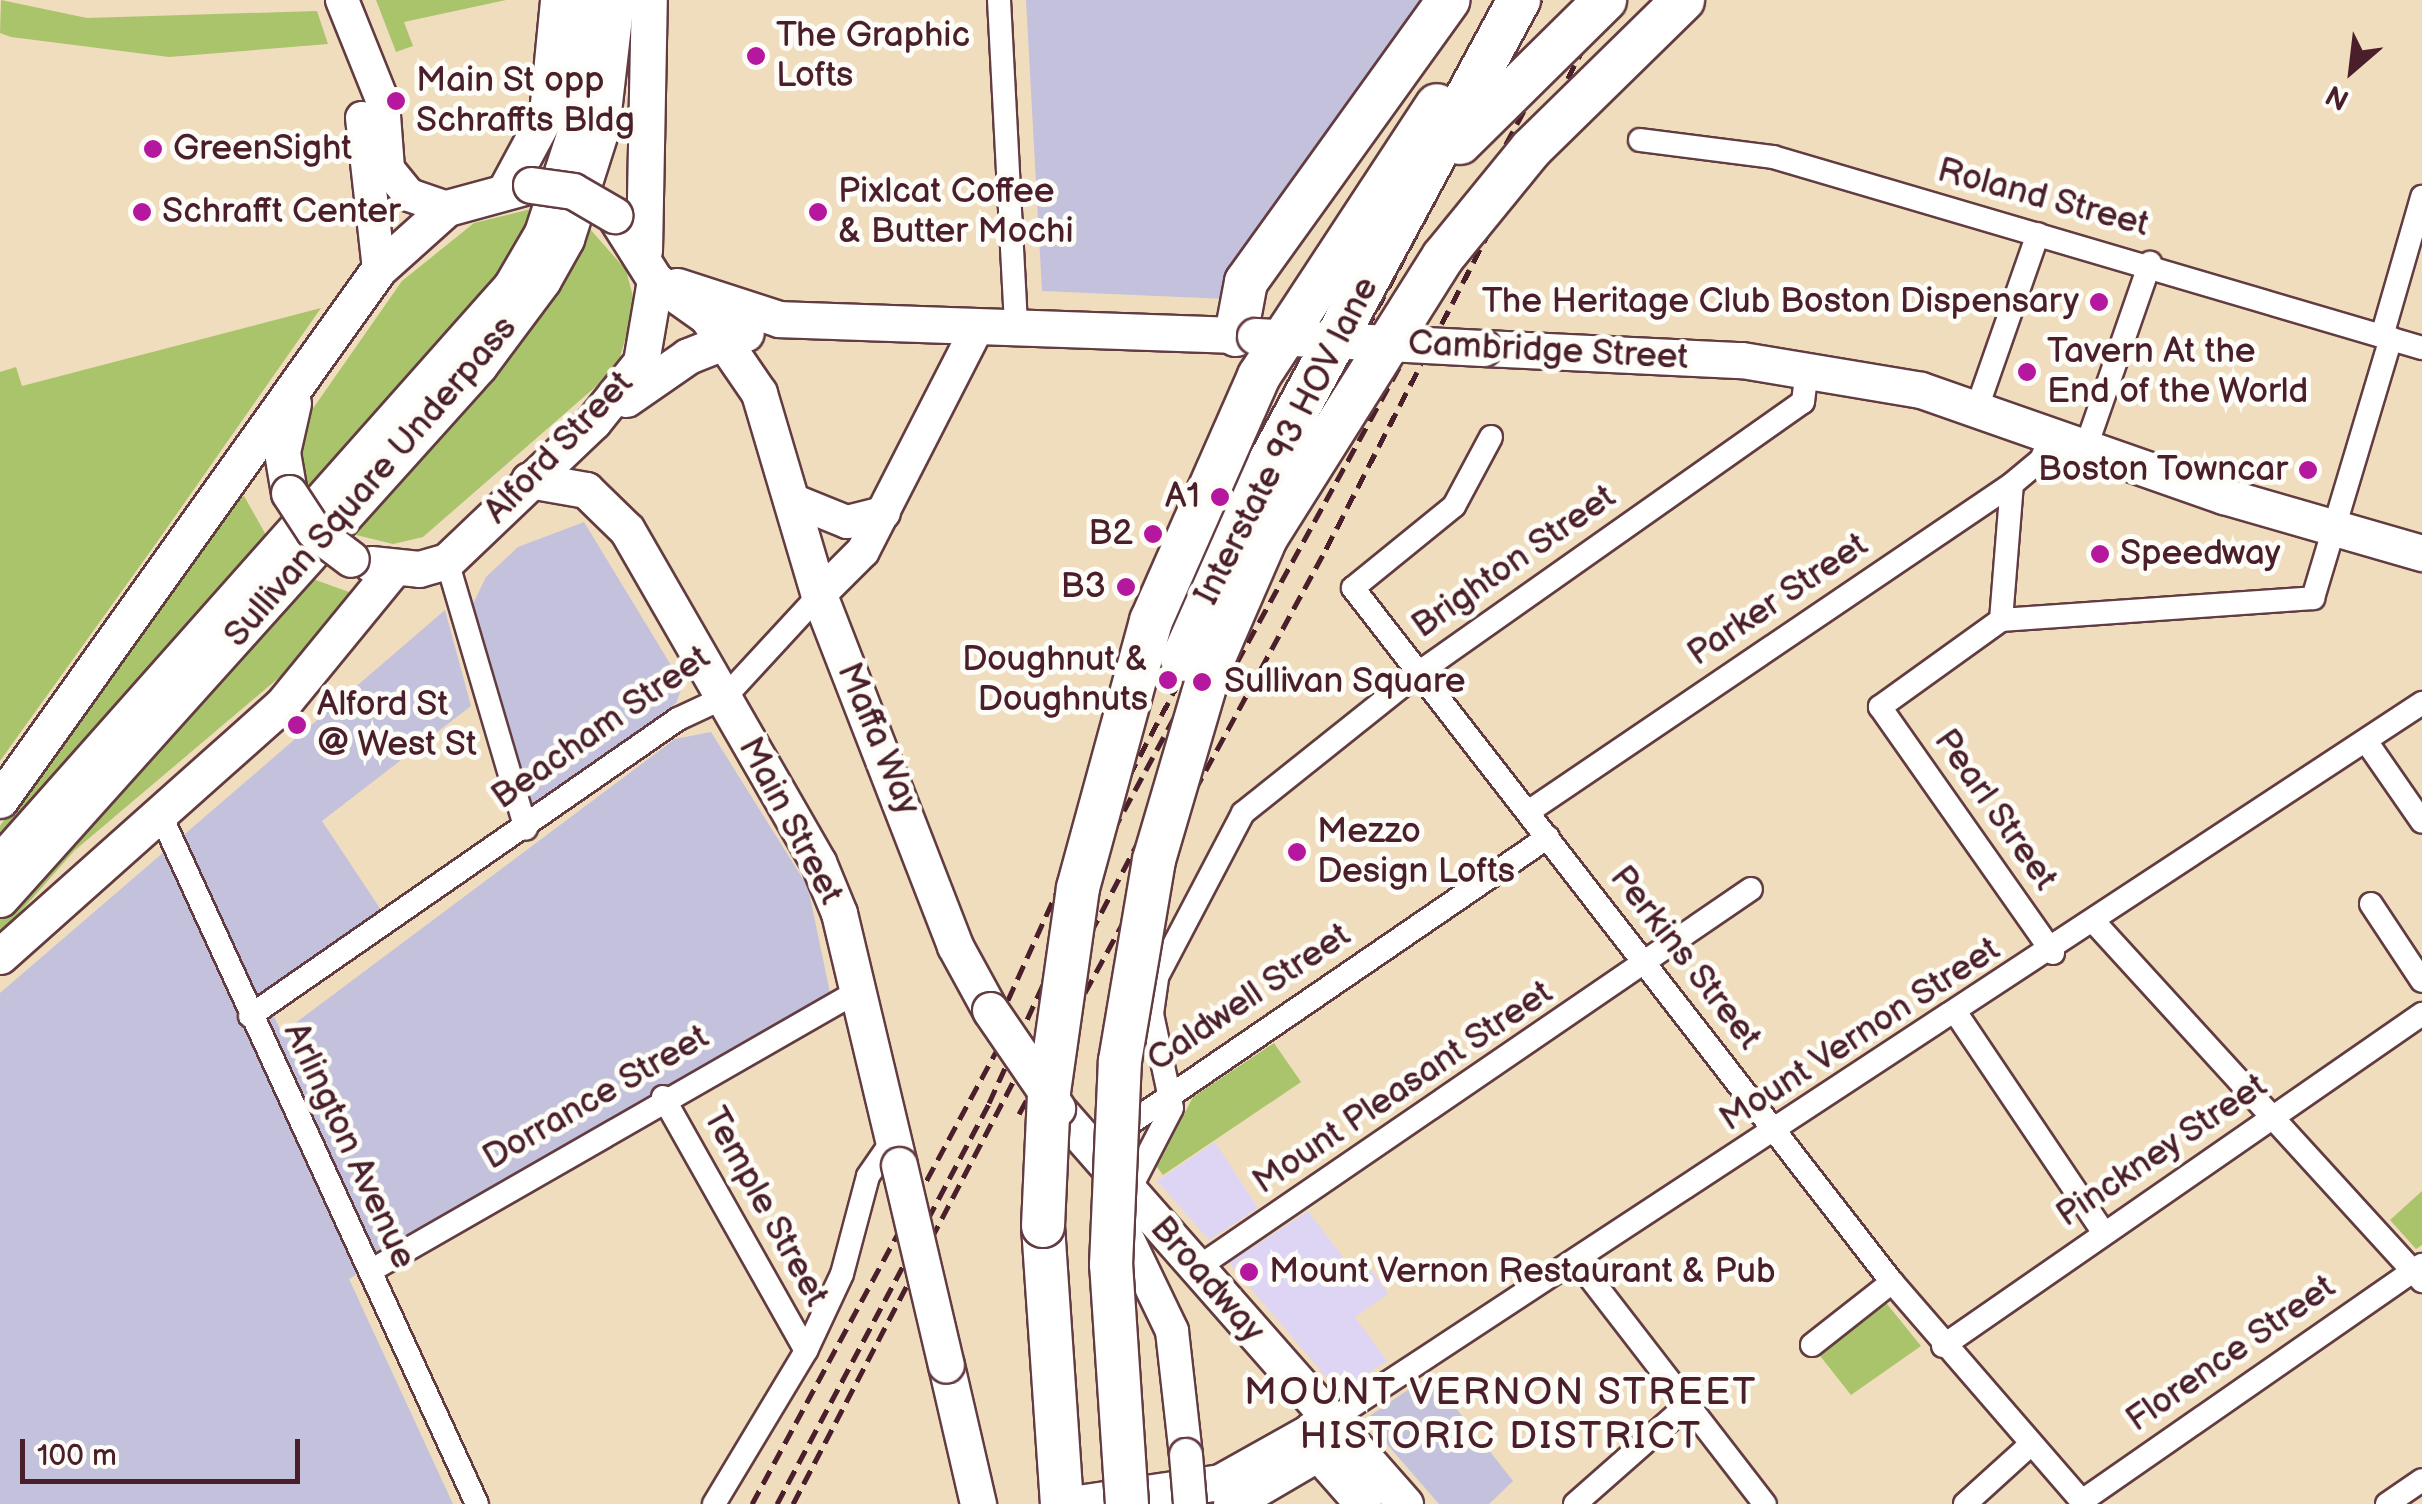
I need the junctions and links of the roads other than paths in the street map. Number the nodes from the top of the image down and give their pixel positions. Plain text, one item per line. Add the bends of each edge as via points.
1 (342, 0) edge
2 (558, 0) edge
3 (590, 0) edge
4 (616, 0) edge
5 (650, 0) edge
6 (999, 0) edge
7 (1450, 0) edge
8 (1516, 0) edge
9 (1544, 0) edge
10 (1605, 0) edge
11 (1683, 0) edge
12 (364, 48) junction
13 (1640, 140) dead end
14 (519, 186) junction
15 (2422, 197) edge
16 (446, 208) junction
17 (2038, 234) junction
18 (2150, 263) junction
19 (649, 266) junction
20 (379, 268) junction
21 (779, 319) junction
22 (978, 326) junction
23 (1016, 327) junction
24 (1245, 336) junction
25 (2387, 337) junction
26 (726, 339) junction
27 (2422, 348) edge
28 (1807, 370) junction
29 (298, 387) junction
30 (1978, 404) junction
31 (593, 422) junction
32 (2053, 432) junction
33 (1491, 437) dead end
34 (2087, 444) junction
35 (529, 480) junction
36 (2012, 484) junction
37 (795, 502) junction
38 (884, 513) junction
39 (2338, 530) junction
40 (1266, 538) junction
41 (2422, 553) edge
42 (447, 561) junction
43 (394, 568) junction
44 (819, 595) junction
45 (2001, 620) junction
46 (1417, 674) junction
47 (725, 697) junction
48 (2422, 703) edge
49 (2366, 741) junction
50 (1113, 752) junction
51 (0, 800) edge
52 (1528, 812) junction
53 (161, 816) junction
54 (2422, 822) edge
55 (526, 828) junction
56 (1548, 838) junction
57 (0, 862) edge
58 (1751, 889) dead end
59 (0, 899) edge
60 (2371, 904) dead end
61 (2095, 923) junction
62 (2052, 953) junction
63 (0, 956) edge
64 (1648, 967) junction
65 (2422, 981) edge
66 (858, 991) junction
67 (2422, 1014) edge
68 (250, 1016) junction
69 (1958, 1016) junction
70 (1172, 1092) junction
71 (664, 1097) junction
72 (1061, 1113) junction
73 (2273, 1118) junction
74 (1775, 1131) junction
75 (1088, 1144) junction
76 (896, 1153) junction
77 (1129, 1191) junction
78 (2104, 1233) junction
79 (1577, 1261) junction
80 (1197, 1268) junction
81 (372, 1270) junction
82 (2419, 1272) edge
83 (1892, 1282) junction
84 (1812, 1345) dead end
85 (1943, 1346) junction
86 (806, 1351) junction
87 (1684, 1408) junction
88 (1324, 1432) junction
89 (2030, 1445) junction
90 (2422, 1480) edge
91 (1211, 1499) edge
92 (1755, 1500) edge
93 (2083, 1503) edge
94 (478, 1504) edge
95 (714, 1504) edge
96 (978, 1504) edge
97 (1062, 1504) edge
98 (1071, 1504) edge
99 (1098, 1504) edge
100 (1127, 1504) edge
101 (1362, 1504) edge
102 (1405, 1504) edge
103 (1575, 1504) edge
104 (1965, 1504) edge
105 (2387, 1504) edge

1 - 12 main road
2 - 14 main road via 547,113
3 - 57 main road, Sullivan Square Underpass via 568,156 542,232 511,286
4 - 59 main road, Sullivan Square Underpass via 601,130 566,239 543,280 479,366
5 - 19 main road, Alford Street
6 - 23 street
7 - 24 highway via 1256,266
8 - 50 highway, bridge via 1348,230 1259,376 1174,556
8 - 99 highway, Interstate 93 HOV lane, bridge via 1246,507 1156,735 1112,924 1087,1127 1083,1285
9 - 40 highway, bridge
10 - 50 highway, bridge via 1455,148 1305,347 1234,472
11 - 40 highway, bridge via 1485,202
12 - 16 main road via 383,102 388,169 409,195
12 - 20 main road via 362,181
13 - 17 street, Roland Street via 1756,153
14 - 16 main road
14 - 19 main road, bridge via 573,191 614,216
15 - 25 street
16 - 20 main road
17 - 18 street, Roland Street
17 - 30 street
18 - 25 street, Roland Street
18 - 34 street
19 - 21 main road, Cambridge Street
19 - 26 main road, Maffa Way
19 - 31 main road, Alford Street via 641,362
20 - 29 main road
21 - 22 main road, Cambridge Street
21 - 26 main road, Cambridge Street
22 - 23 main road, Cambridge Street
22 - 38 main road, Beacham Street
23 - 24 main road, Cambridge Street
24 - 28 main road, Cambridge Street, bridge
25 - 27 street, Roland Street
25 - 39 street
26 - 31 main road, Cambridge Street
26 - 37 main road, Maffa Way via 759,393
28 - 30 main road, Cambridge Street
28 - 46 street, Brighton Street via 1802,402
29 - 43 main road, bridge via 283,432 289,493 314,532 351,559
29 - 51 main road
30 - 32 main road, Cambridge Street
31 - 35 main road, Alford Street
32 - 34 main road, Cambridge Street
32 - 36 street, Parker Street via 2041,460
33 - 46 street, Perkins Street via 1454,506 1353,588
34 - 39 main road, Cambridge Street
35 - 42 main road, Alford Street
35 - 47 main road, Main Street via 586,490 609,508
36 - 45 street
36 - 52 street, Parker Street
37 - 38 main road via 847,522
37 - 44 main road, Maffa Way
38 - 44 main road, Beacham Street
39 - 41 main road, Cambridge Street
39 - 45 street via 2313,598
40 - 100 highway, bridge via 1190,725 1128,996 1111,1202
42 - 43 main road
42 - 55 street
43 - 53 main road via 302,685
44 - 47 street, Beacham Street
44 - 72 main road, Maffa Way, bridge via 955,946
45 - 62 street, Pearl Street via 1880,707
46 - 52 street, Perkins Street
46 - 70 street, Brighton Street via 1236,824 1152,998
47 - 55 street, Beacham Street via 678,719
47 - 66 main road, Main Street via 830,888
48 - 49 street, Mount Vernon Street
49 - 54 street
49 - 61 street, Mount Vernon Street
50 - 97 highway, bridge via 1068,952 1044,1159
52 - 56 street, Perkins Street
53 - 63 main road
53 - 68 street, Arlington Avenue
55 - 68 street, Beacham Street
56 - 64 street, Perkins Street
56 - 70 street, Caldwell Street
58 - 64 street, Mount Pleasant Street
60 - 65 street
61 - 62 street, Mount Vernon Street
61 - 73 street
62 - 69 street, Mount Vernon Street
64 - 74 street, Perkins Street
64 - 80 street, Mount Pleasant Street
66 - 71 street, Dorrance Street
66 - 76 main road, Main Street
67 - 73 street, Pinckney Street
68 - 81 street, Arlington Avenue
69 - 74 street, Mount Vernon Street
69 - 78 street
70 - 75 street, Caldwell Street
70 - 77 street, Brighton Street via 1165,1132
71 - 81 street, Dorrance Street
71 - 86 street, Temple Street
72 - 75 main road, Maffa Way
72 - 91 main road, bridge via 1163,1302 1186,1455
73 - 78 street, Pinckney Street
73 - 82 street
74 - 79 street, Mount Vernon Street
74 - 83 street, Perkins Street
75 - 77 main road, Maffa Way
76 - 86 street via 868,1176 846,1261
76 - 96 main road, Main Street, bridge
77 - 80 main road, Broadway
78 - 85 street, Pinckney Street
79 - 87 street
79 - 88 street, Mount Vernon Street
80 - 88 main road, Broadway
81 - 94 street, Arlington Avenue
82 - 93 street, Florence Street
83 - 84 street
83 - 85 street, Perkins Street
85 - 89 street, Perkins Street
86 - 95 street
87 - 92 street
87 - 103 street
88 - 91 main road
88 - 101 main road, Broadway
88 - 102 main road, Broadway
89 - 93 street, Perkins Street
89 - 104 street
90 - 105 street
91 - 98 main road

